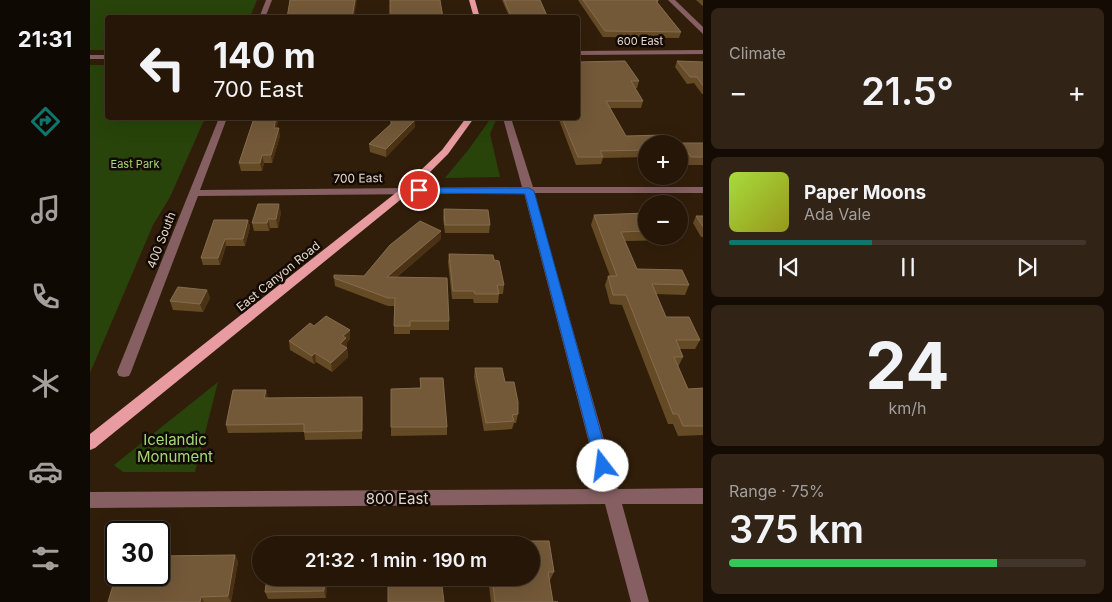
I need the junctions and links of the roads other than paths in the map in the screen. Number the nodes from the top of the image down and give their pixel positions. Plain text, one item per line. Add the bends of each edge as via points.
1 (269, 0) edge
2 (472, 0) edge
3 (671, 0) edge
4 (263, 15) edge
5 (476, 15) edge
6 (703, 33) edge
7 (703, 52) edge
8 (580, 53) edge
9 (90, 57) edge
10 (105, 57) edge
11 (223, 120) edge
12 (469, 120) edge
13 (508, 120) edge
14 (406, 190) junction
15 (703, 190) edge
16 (529, 191) junction
17 (194, 194) junction
18 (124, 372) dead end
19 (90, 443) edge
20 (703, 496) edge
21 (611, 497) junction
22 (90, 500) edge
23 (640, 602) edge

1 - 4 street
2 - 5 main road
3 - 6 street
7 - 8 street, 600 East
9 - 10 street
11 - 17 street, 400 South
12 - 14 main road, East Canyon Road via 445,152
13 - 16 street
14 - 16 street, 700 East
14 - 17 street, 700 East
14 - 19 main road, East Canyon Road
15 - 16 street, 700 East
16 - 21 street
17 - 18 street, 400 South
20 - 21 street, 800 East
21 - 22 street, 800 East
21 - 23 street

